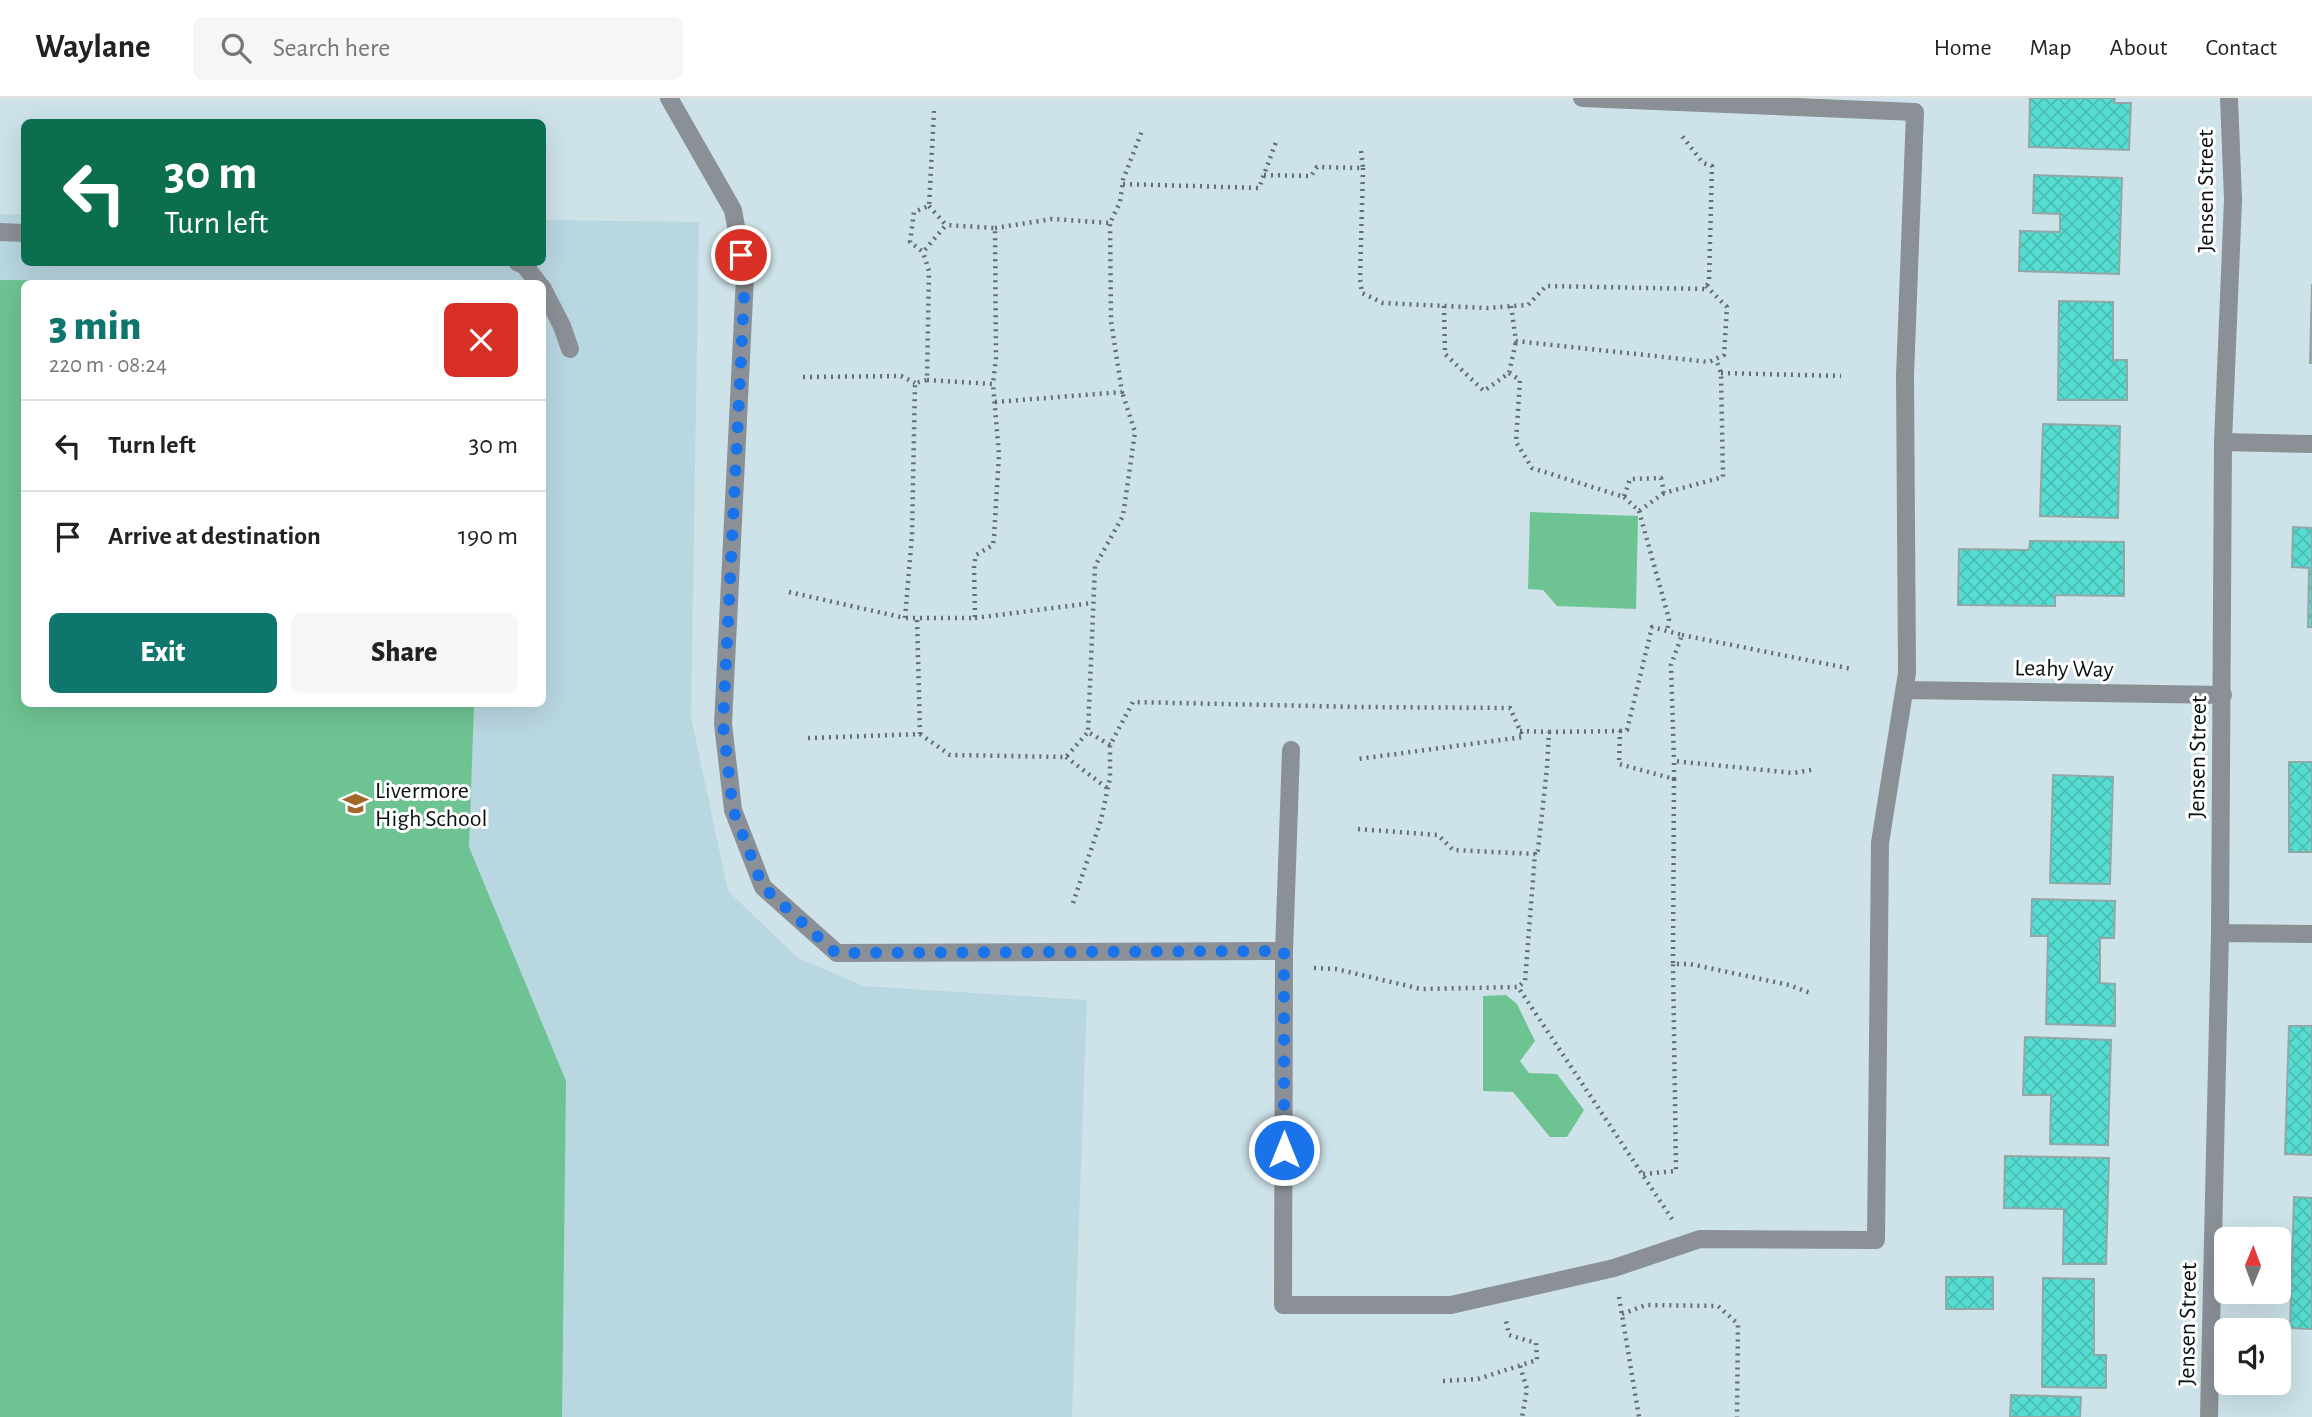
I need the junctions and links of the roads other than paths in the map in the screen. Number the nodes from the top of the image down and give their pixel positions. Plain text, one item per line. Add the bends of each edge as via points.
1 (669, 98) edge
2 (1582, 98) edge
3 (2229, 98) edge
4 (0, 232) edge
5 (21, 233) edge
6 (525, 266) edge
7 (537, 280) edge
8 (546, 295) edge
9 (570, 349) dead end
10 (2223, 442) junction
11 (2312, 443) edge
12 (1905, 690) junction
13 (2223, 695) junction
14 (1291, 750) dead end
15 (2220, 933) junction
16 (2312, 934) edge
17 (1285, 960) junction
18 (2209, 1417) edge

1 - 17 street via 733,210 745,277 723,724 733,810 763,887 836,953
2 - 12 street via 1915,112 1905,376
3 - 10 street, Jensen Street via 2233,200
4 - 5 street
6 - 7 street
8 - 9 street
10 - 11 street
10 - 13 street, Jensen Street
12 - 13 street, Leahy Way
12 - 17 street via 1880,843 1876,1240 1694,1241 1614,1268 1451,1305 1283,1305
13 - 15 street, Jensen Street
14 - 17 street
15 - 16 street
15 - 18 street, Jensen Street

